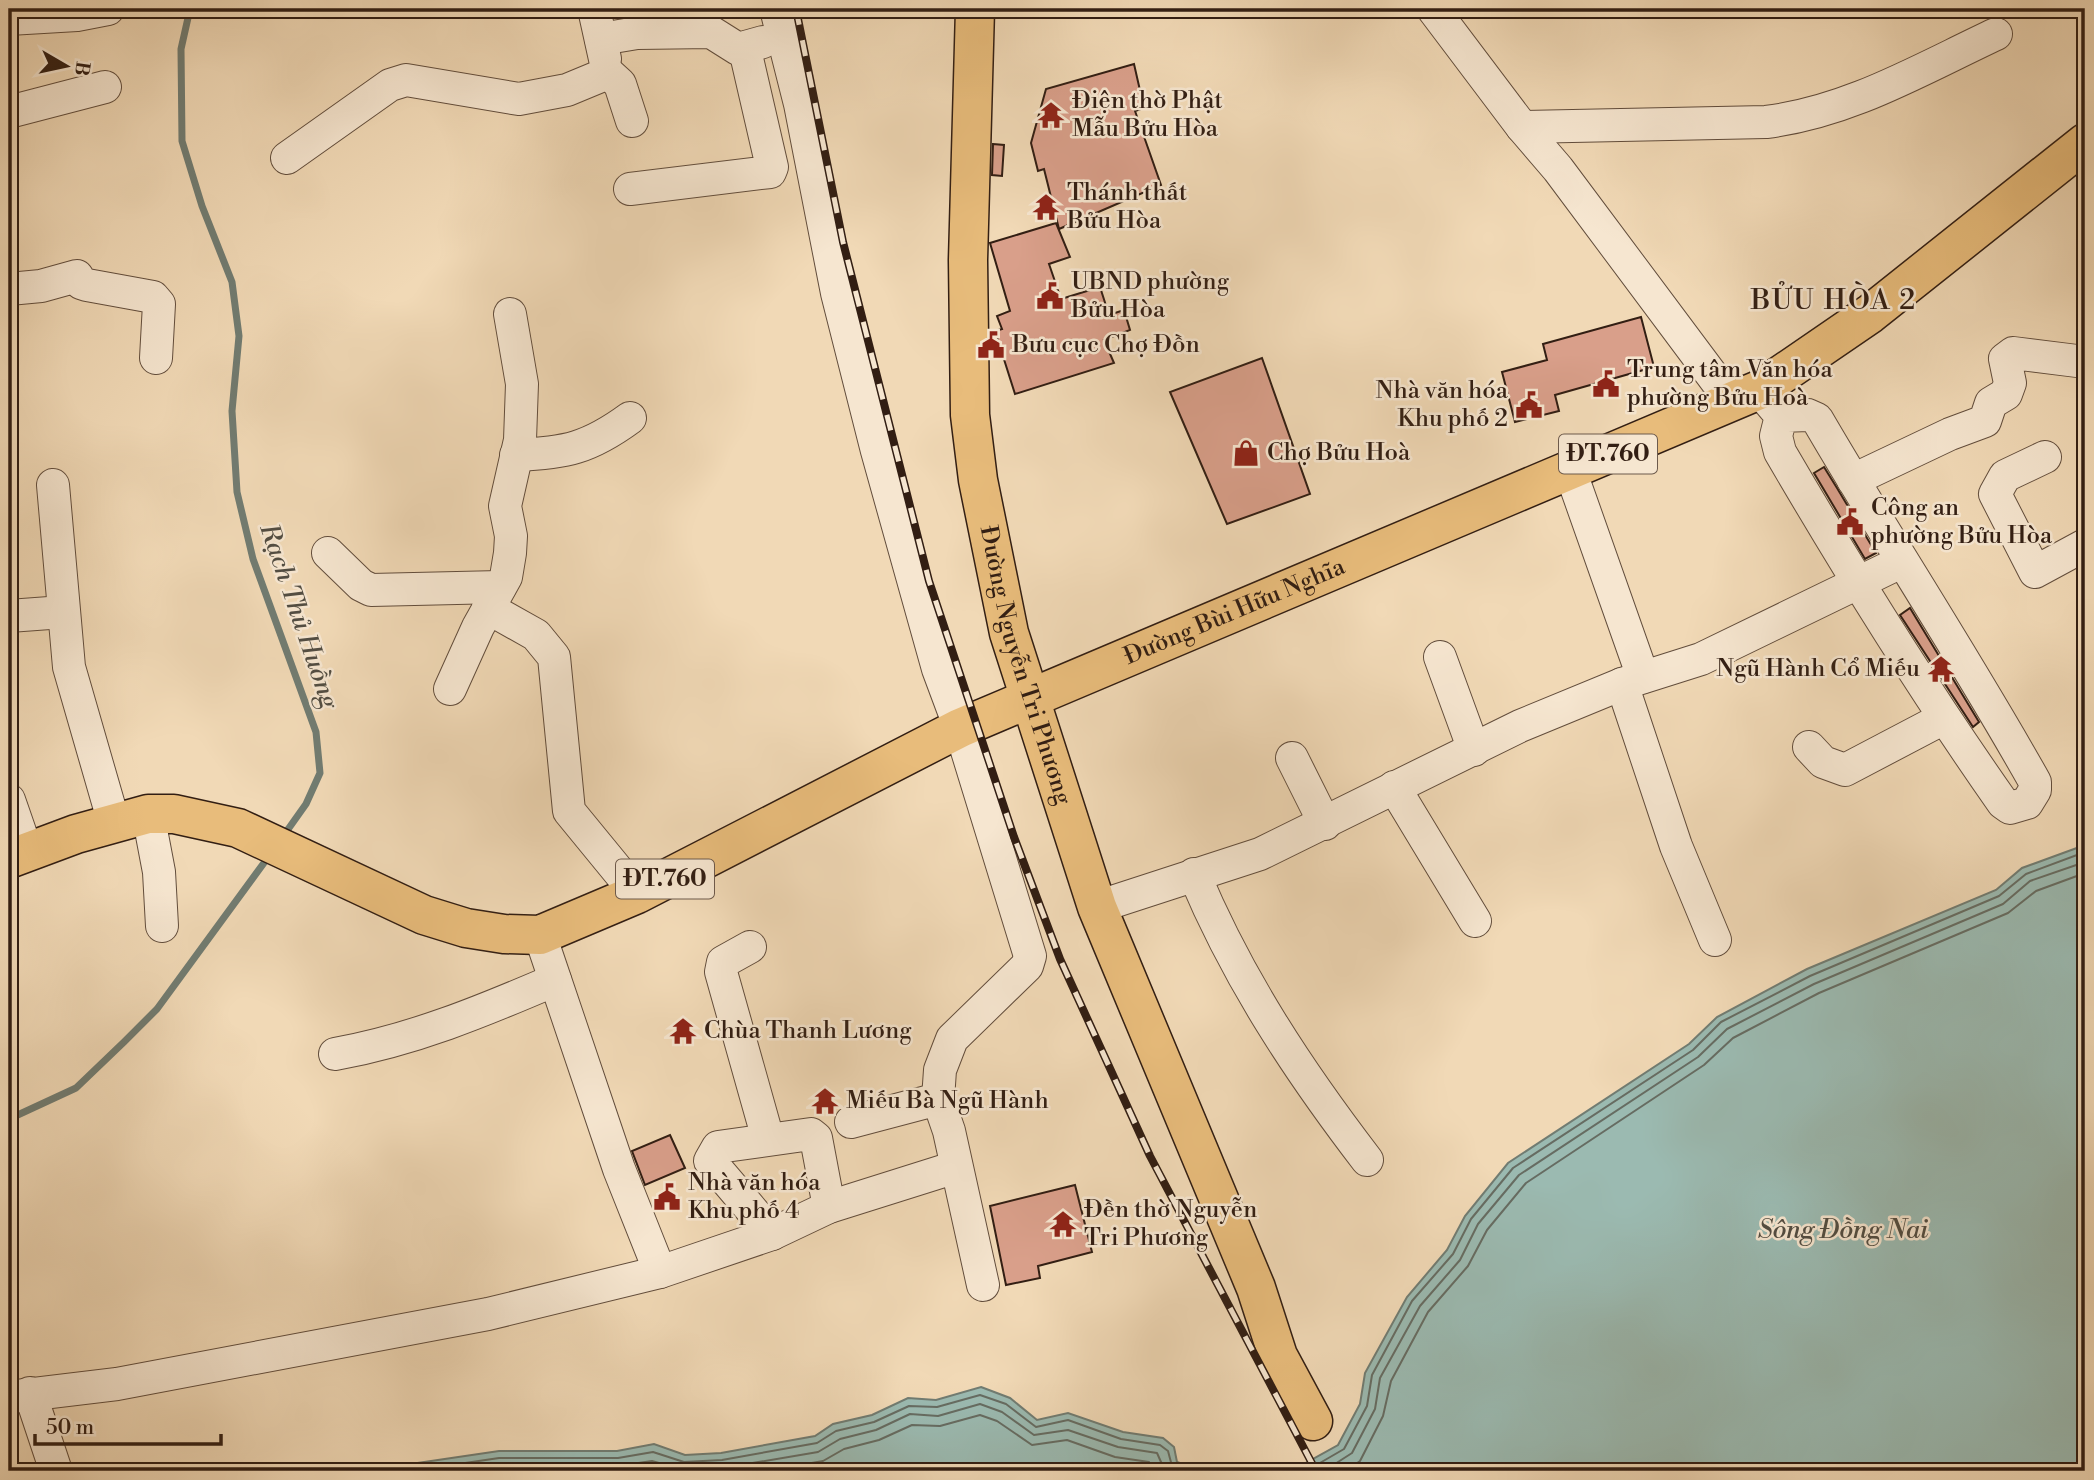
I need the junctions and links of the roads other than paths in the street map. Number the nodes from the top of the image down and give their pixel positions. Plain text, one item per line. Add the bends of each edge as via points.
1 (108, 9) edge
2 (975, 9) edge
3 (1433, 9) edge
4 (9, 19) edge
5 (779, 21) edge
6 (597, 24) edge
7 (1996, 34) dead end
8 (745, 50) junction
9 (608, 73) junction
10 (105, 87) dead end
11 (9, 113) edge
12 (632, 121) dead end
13 (1522, 127) junction
14 (2085, 143) edge
15 (288, 158) dead end
16 (630, 189) dead end
17 (9, 289) edge
18 (510, 314) dead end
19 (156, 358) dead end
20 (2085, 362) edge
21 (1757, 403) junction
22 (630, 418) dead end
23 (516, 455) junction
24 (2045, 457) dead end
25 (1570, 470) junction
26 (1853, 480) junction
27 (53, 485) dead end
28 (2085, 545) edge
29 (328, 553) dead end
30 (1901, 562) junction
31 (1857, 584) junction
32 (494, 598) junction
33 (63, 612) junction
34 (9, 616) edge
35 (1440, 657) dead end
36 (1632, 680) junction
37 (450, 689) dead end
38 (1030, 699) junction
39 (1944, 718) junction
40 (960, 728) junction
41 (1809, 747) dead end
42 (1474, 750) junction
43 (1292, 758) dead end
44 (1394, 787) junction
45 (9, 800) edge
46 (131, 818) junction
47 (1325, 824) junction
48 (18, 855) edge
49 (1194, 874) junction
50 (637, 894) junction
51 (1097, 907) junction
52 (1475, 921) dead end
53 (162, 926) dead end
54 (540, 935) junction
55 (1715, 940) dead end
56 (750, 947) dead end
57 (555, 980) junction
58 (335, 1054) dead end
59 (937, 1099) junction
60 (851, 1122) dead end
61 (768, 1139) junction
62 (1367, 1160) dead end
63 (956, 1167) junction
64 (829, 1207) junction
65 (772, 1234) junction
66 (660, 1272) junction
67 (983, 1285) dead end
68 (20, 1396) edge
69 (1320, 1418) dead end
70 (56, 1471) edge

1 - 4 street
2 - 38 main road, Đường Nguyễn Tri Phương via 968,260 970,415 990,544 1009,633
3 - 13 street
5 - 8 street
5 - 40 street via 837,293 877,451 938,669
6 - 8 street via 637,33 711,32
6 - 9 street
7 - 13 street via 1850,103 1805,117 1753,123
8 - 16 street via 770,172
9 - 12 street via 625,92
9 - 15 street via 567,90 520,99 397,81
10 - 11 street
13 - 21 street
14 - 21 main road, Đường Bùi Hữu Nghĩa / ĐT.760
17 - 19 street via 77,276 87,285 153,297 159,304
18 - 23 street via 522,384
20 - 26 street via 2013,353 2006,359 2010,383 2006,394 1991,404 1985,421
21 - 25 main road, Đường Bùi Hữu Nghĩa / ĐT.760
21 - 26 street via 1817,419
21 - 31 street via 1780,452
22 - 23 street via 607,435 561,453
23 - 32 street via 505,506 510,553 506,577
24 - 28 street via 2005,476 1994,494 2035,572
25 - 36 street
25 - 38 main road, Đường Bùi Hữu Nghĩa / ĐT.760
26 - 30 street
27 - 33 street
29 - 32 street via 371,590
30 - 31 street
30 - 39 street via 1981,686 2035,782 2027,803 2010,808 2003,803
31 - 36 street via 1701,659
31 - 39 street
32 - 37 street
32 - 50 street via 554,657 569,811
33 - 34 street
33 - 46 street via 69,667
35 - 42 street
36 - 42 street
36 - 55 street via 1676,846
38 - 40 main road, Đường Bùi Hữu Nghĩa / ĐT.760
38 - 51 main road, Đường Nguyễn Tri Phương
39 - 41 street via 1845,770 1823,762
40 - 50 main road, Đường Bùi Hữu Nghĩa / ĐT.760
40 - 59 street via 1030,956 1027,966 952,1039 940,1070
42 - 44 street
43 - 47 street
44 - 47 street
44 - 52 street
45 - 48 street
46 - 48 main road, ĐT.760
46 - 53 street via 159,872
46 - 54 main road, Đường Bùi Hữu Nghĩa / ĐT.760 via 174,814 238,828 424,915 466,928
47 - 49 street via 1260,854
49 - 51 street
49 - 62 street via 1251,993 1306,1079
50 - 54 main road, Đường Bùi Hữu Nghĩa / ĐT.760
51 - 69 main road, Đường Nguyễn Tri Phương via 1256,1288 1293,1347
54 - 57 street
56 - 61 street via 723,962 721,972
57 - 58 street via 460,1021 377,1047
57 - 66 street via 619,1169
59 - 60 street
59 - 63 street
61 - 64 street via 805,1133 816,1138
61 - 65 street via 718,1147 710,1161
63 - 64 street
63 - 67 street
64 - 65 street
65 - 66 street
66 - 68 street via 367,1338 117,1384
68 - 70 street

